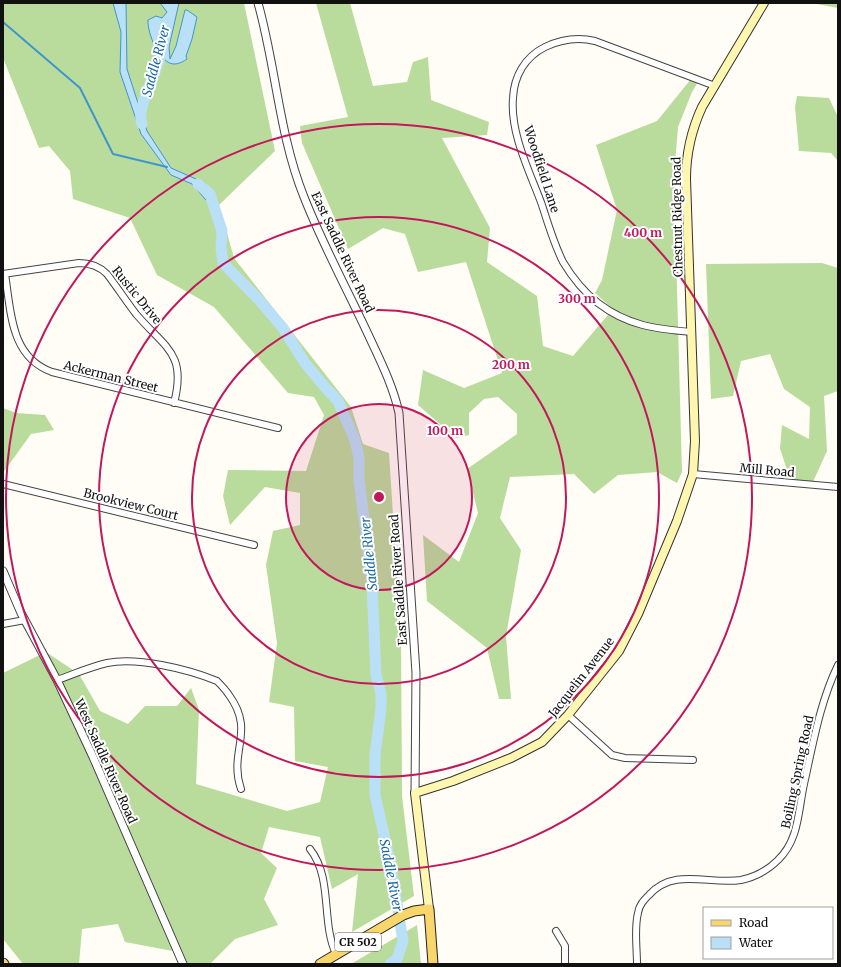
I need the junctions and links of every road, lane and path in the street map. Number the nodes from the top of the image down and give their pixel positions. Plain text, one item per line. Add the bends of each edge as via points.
1 (258, 3) edge
2 (764, 3) edge
3 (715, 86) junction
4 (4, 274) edge
5 (692, 332) junction
6 (174, 403) junction
7 (278, 428) dead end
8 (693, 474) junction
9 (3, 484) edge
10 (838, 487) edge
11 (254, 545) dead end
12 (3, 571) edge
13 (25, 620) junction
14 (3, 624) edge
15 (838, 665) edge
16 (57, 680) junction
17 (568, 716) junction
18 (693, 760) dead end
19 (240, 789) dead end
20 (415, 793) junction
21 (310, 849) dead end
22 (429, 909) junction
23 (556, 931) dead end
24 (336, 954) junction
25 (183, 964) edge
26 (320, 964) edge
27 (433, 964) edge
28 (565, 964) edge
29 (637, 964) edge

1 - 20 street, East Saddle River Road via 285,136 296,174 375,349 399,413 416,673
2 - 3 main road, Chestnut Ridge Road
3 - 5 main road, Chestnut Ridge Road via 696,121 686,164
3 - 5 street, Woodfield Lane via 600,43 573,39 550,45 533,54 521,68 516,79 513,98 515,123 521,146 557,249 572,276 598,303 622,318 655,329
4 - 6 street, Ackerman Street via 13,330 20,347 32,361 52,372
4 - 6 street, Rustic Drive via 79,263 101,268 174,358 179,384
5 - 8 main road, Chestnut Ridge Road via 695,441
6 - 7 street, Ackerman Street
8 - 10 street, Mill Road
8 - 17 main road, Jacquelin Avenue via 675,527 625,640
9 - 11 street, Brookview Court
12 - 13 street, West Saddle River Road
13 - 14 street
13 - 16 street, West Saddle River Road
15 - 29 street, Boiling Spring Road via 829,683 814,738 796,831 784,853 769,868 749,878 682,878 658,886 642,903 638,913
16 - 19 street via 108,663 124,662 166,666 217,681 234,702 241,719 242,729 236,766
16 - 25 street, West Saddle River Road via 105,783
17 - 18 street via 612,755 625,758
17 - 20 main road, Jacquelin Avenue via 542,742 524,752 453,781
20 - 22 main road, East Saddle River Road
21 - 24 street via 318,862 330,936
22 - 24 main road, CR 502 via 411,912
22 - 27 main road, East Saddle River Road
23 - 28 street via 564,946
24 - 26 main road, CR 502

